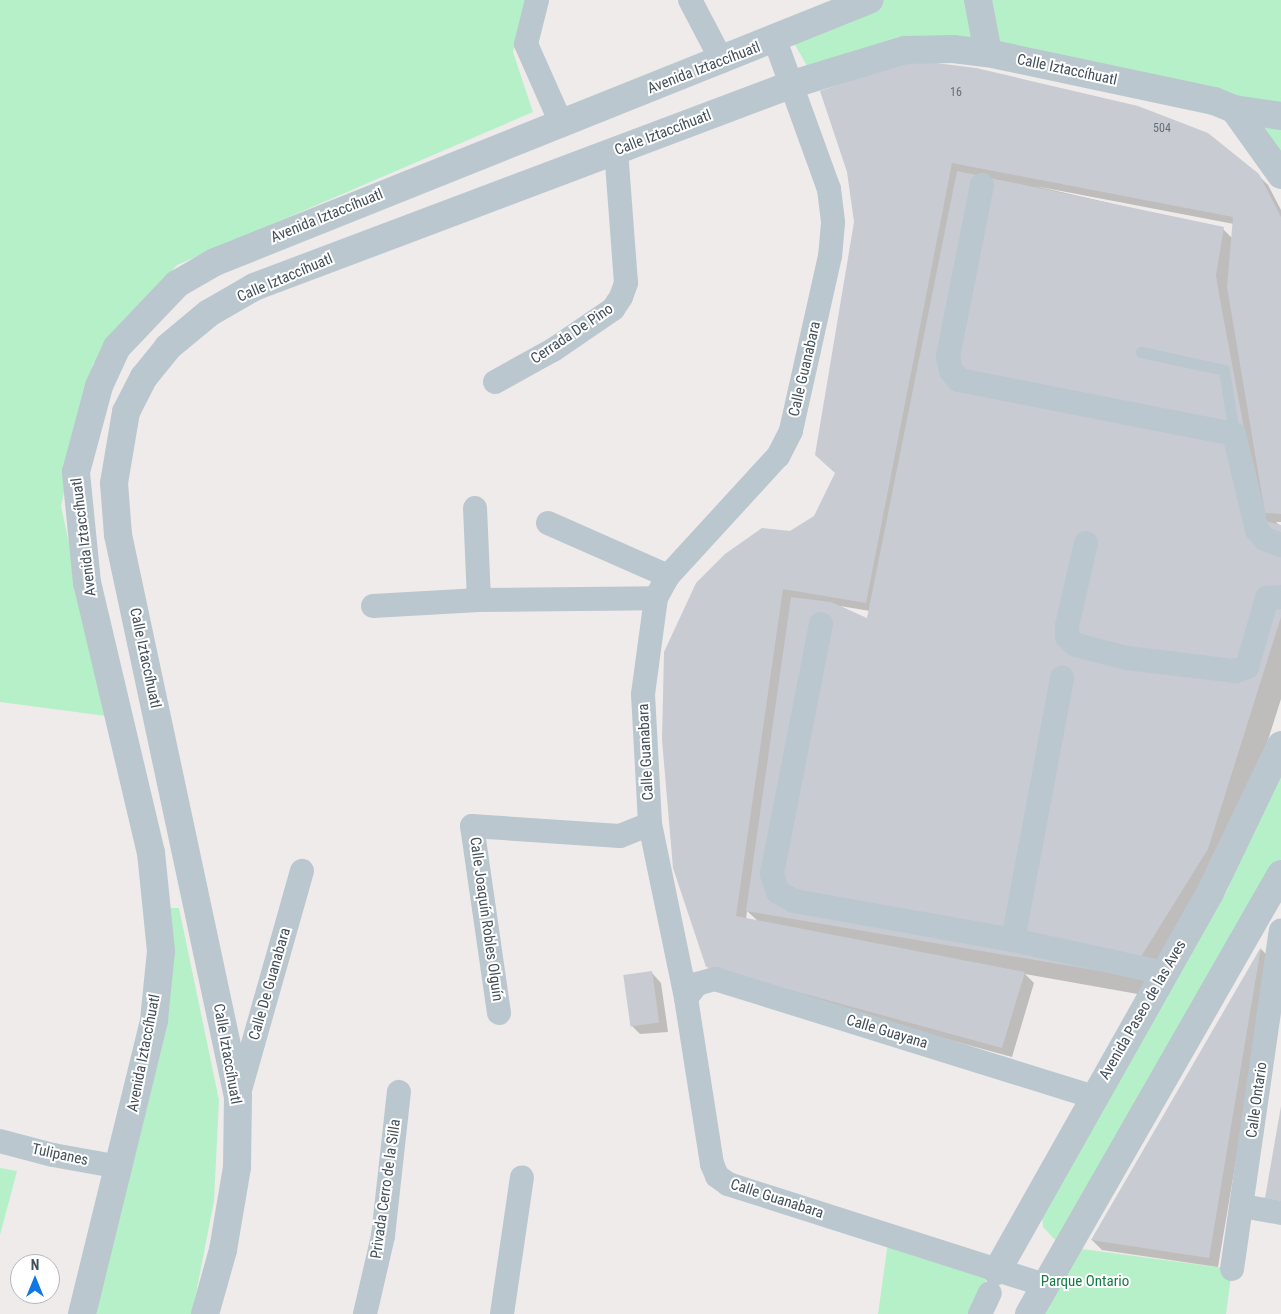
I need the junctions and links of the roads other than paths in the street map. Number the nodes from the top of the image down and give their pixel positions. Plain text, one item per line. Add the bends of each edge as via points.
1 (537, 0) edge
2 (690, 0) edge
3 (869, 0) edge
4 (978, 0) edge
5 (775, 40) junction
6 (988, 53) junction
7 (722, 61) junction
8 (793, 84) junction
9 (1234, 109) junction
10 (1281, 116) edge
11 (560, 123) junction
12 (616, 151) junction
13 (1281, 175) edge
14 (982, 185) dead end
15 (1141, 352) dead end
16 (495, 382) dead end
17 (1234, 434) junction
18 (475, 508) dead end
19 (548, 523) dead end
20 (1086, 543) dead end
21 (1281, 545) edge
22 (668, 576) junction
23 (1281, 597) edge
24 (656, 598) junction
25 (478, 600) junction
26 (374, 606) dead end
27 (821, 624) dead end
28 (1062, 678) dead end
29 (1281, 745) edge
30 (650, 824) junction
31 (302, 871) dead end
32 (1281, 874) edge
33 (1281, 931) edge
34 (1013, 940) junction
35 (1164, 973) junction
36 (686, 998) junction
37 (499, 1013) dead end
38 (399, 1092) dead end
39 (1093, 1096) junction
40 (238, 1097) junction
41 (0, 1141) edge
42 (120, 1167) junction
43 (522, 1177) dead end
44 (1242, 1206) junction
45 (1281, 1213) edge
46 (1232, 1269) dead end
47 (993, 1282) junction
48 (1045, 1285) junction
49 (82, 1314) edge
50 (205, 1314) edge
51 (365, 1314) edge
52 (502, 1314) edge
53 (980, 1314) edge
54 (1029, 1314) edge

1 - 11 street via 526,44
2 - 7 street
3 - 5 street
4 - 6 street
5 - 7 street, Avenida Iztaccíhuatl
5 - 8 street, Calle Guanabara
6 - 8 street, Calle Iztaccíhuatl via 953,49 905,50
6 - 9 street, Calle Iztaccíhuatl
7 - 11 street, Avenida Iztaccíhuatl
8 - 12 street, Calle Iztaccíhuatl
8 - 22 street, Calle Guanabara via 829,189 833,223 830,256 791,432 772,464
9 - 10 street, Calle Iztaccíhuatl
9 - 13 street
11 - 42 street, Avenida Iztaccíhuatl via 215,262 177,284 143,316 117,347 99,386 76,472 87,583 151,853 160,951 154,1020
12 - 16 street, Cerrada De Pino via 626,283 621,297 614,309 553,350
12 - 40 street, Calle Iztaccíhuatl via 254,288 209,313 168,347 144,377 126,412 114,483 118,535
14 - 17 street via 948,357 951,371 959,380
15 - 17 lane via 1224,370
17 - 21 street via 1257,530 1265,538
18 - 25 street
19 - 22 street
20 - 23 street via 1067,626 1067,637 1076,645 1127,658 1235,671 1247,667 1267,598
22 - 24 street, Calle Guanabara
24 - 25 street
24 - 30 street, Calle Guanabara via 643,694
25 - 26 street
27 - 34 street via 772,874 778,892 794,901
28 - 34 street
29 - 35 street, Avenida Paseo de las Aves via 1210,893
30 - 36 street, Calle Guanabara
30 - 37 street, Calle Joaquín Robles Olguín via 620,836 472,826
31 - 40 street, Calle De Guanabara
32 - 48 street
33 - 44 street, Calle Ontario
34 - 35 street
35 - 39 street, Avenida Paseo de las Aves
36 - 39 street, Calle Guayana via 698,984 715,979
36 - 47 street, Calle Guanabara via 712,1164 717,1176 728,1184
38 - 51 street, Privada Cerro de la Silla via 383,1236
39 - 47 street, Avenida Paseo de las Aves
40 - 50 street, Calle Iztaccíhuatl via 235,1176 223,1250
41 - 42 street, Tulipanes
42 - 49 street, Avenida Iztaccíhuatl
43 - 52 street
44 - 45 street
44 - 46 street, Calle Ontario
47 - 48 street, Calle Guanabara
47 - 53 street
48 - 54 street

